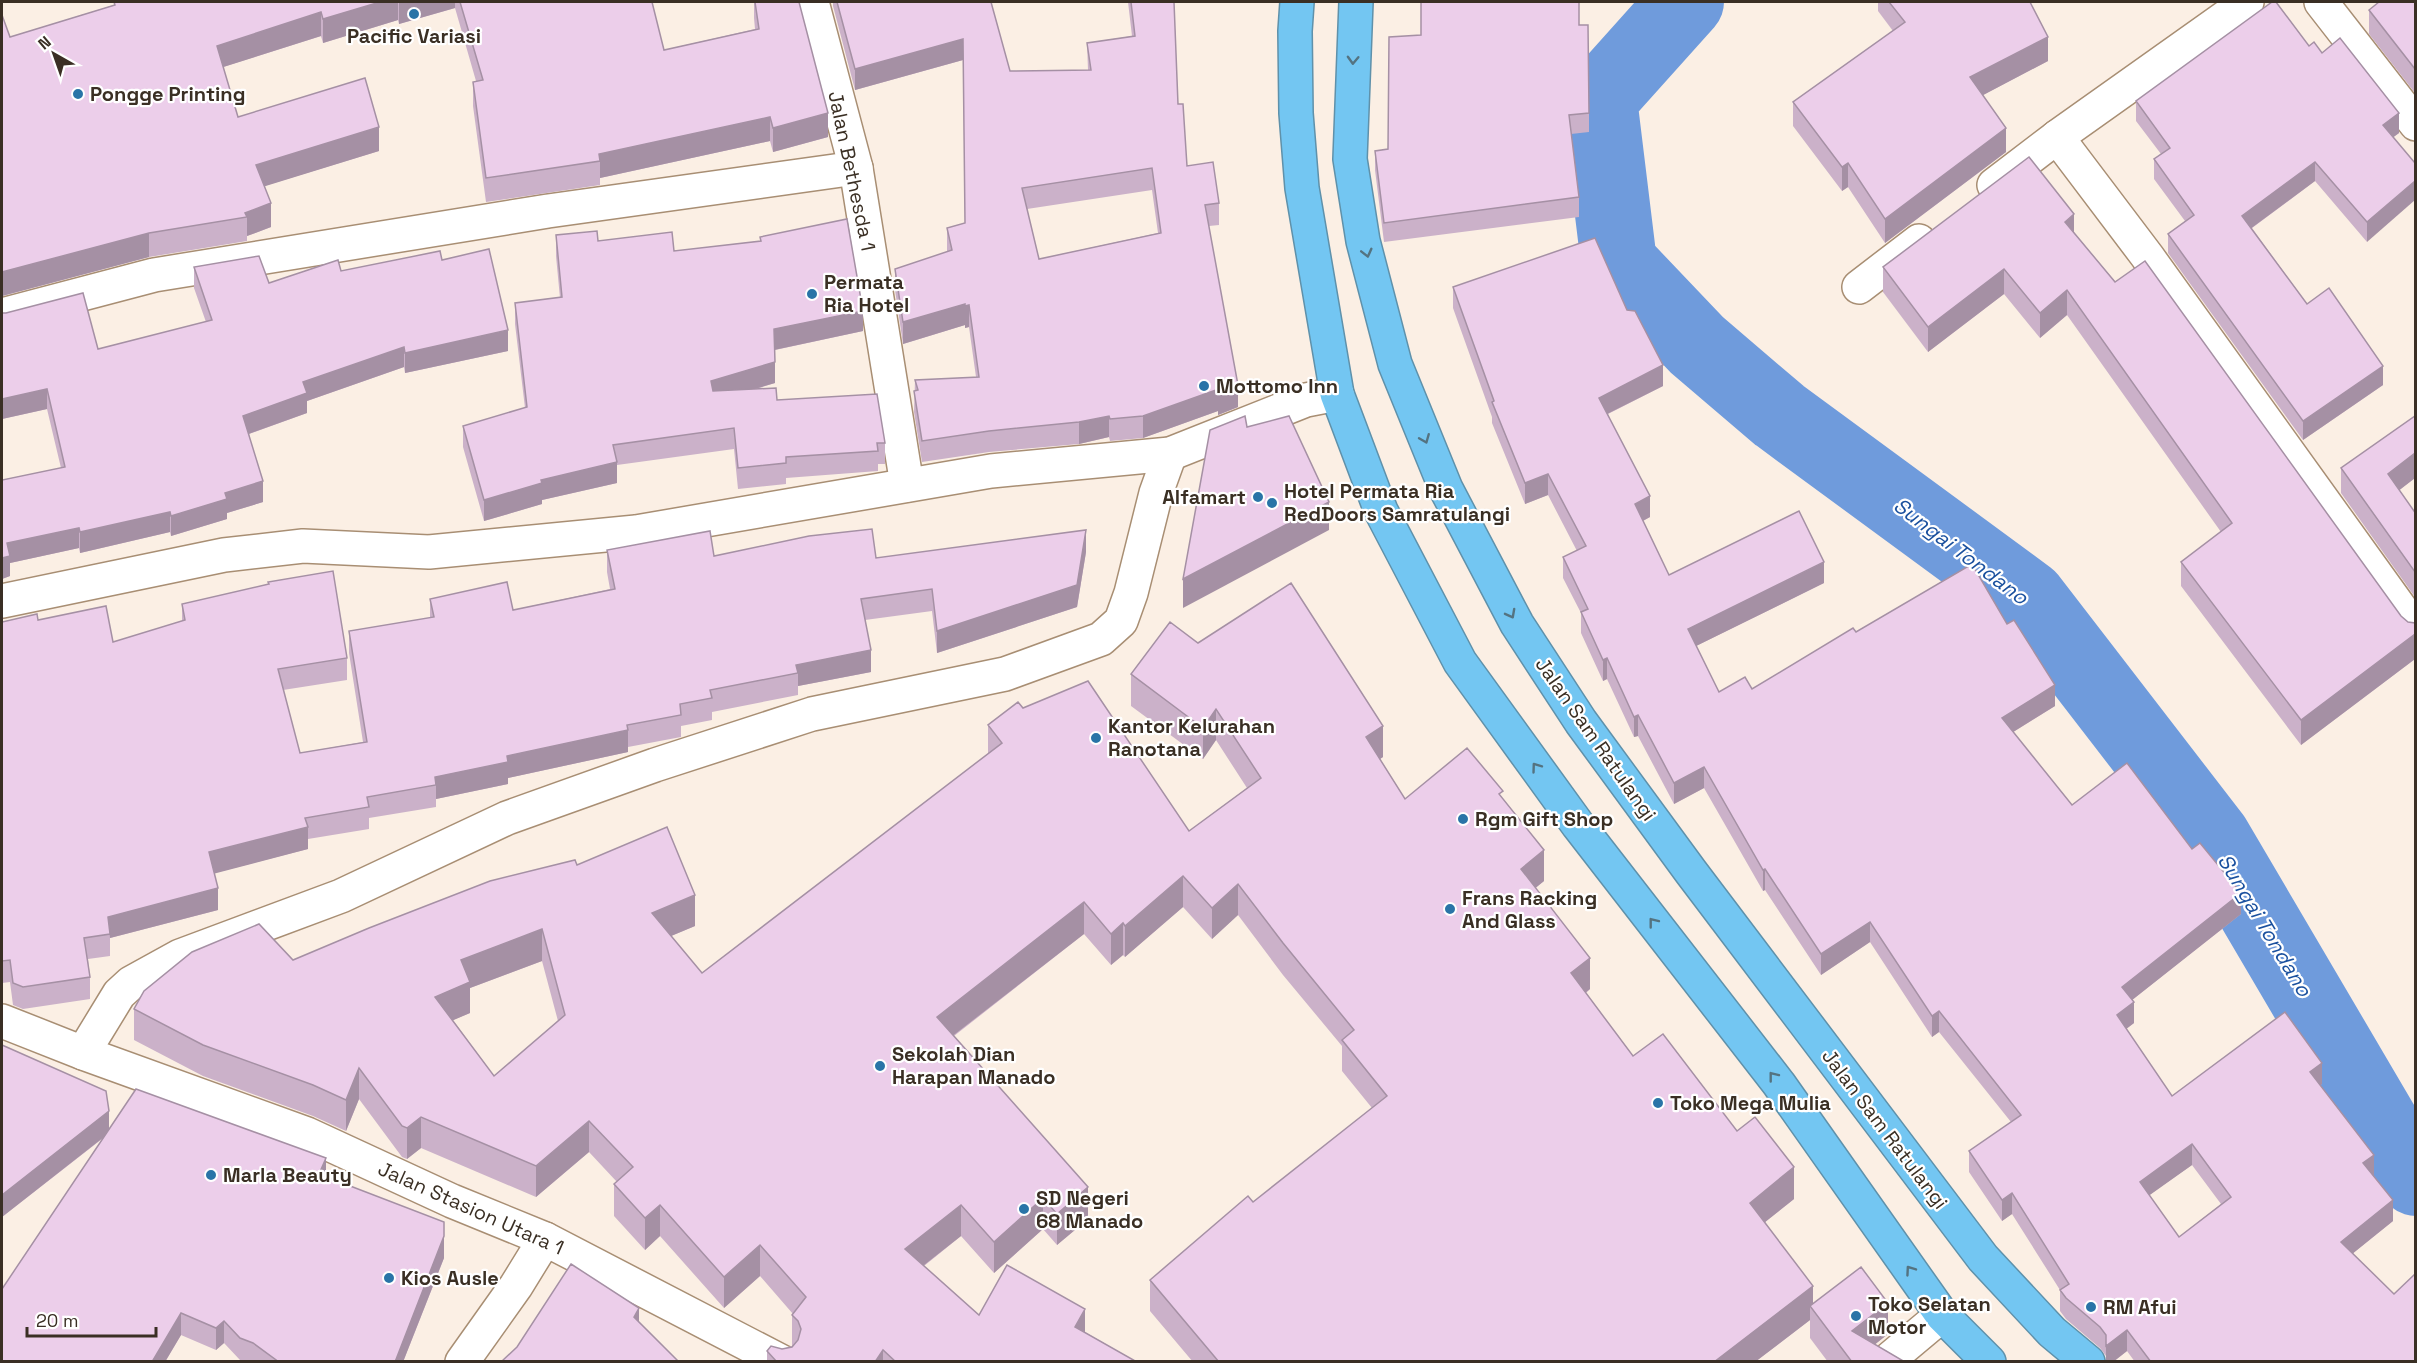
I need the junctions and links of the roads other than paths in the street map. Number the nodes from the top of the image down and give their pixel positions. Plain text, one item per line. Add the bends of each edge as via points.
1 (812, 2) edge
2 (1297, 2) edge
3 (1356, 2) edge
4 (2247, 2) edge
5 (2322, 2) edge
6 (2415, 124) edge
7 (2057, 137) junction
8 (856, 168) junction
9 (1972, 201) edge
10 (1944, 223) edge
11 (1859, 287) dead end
12 (2, 315) edge
13 (1337, 394) junction
14 (1170, 454) junction
15 (907, 485) junction
16 (2, 602) edge
17 (2415, 630) edge
18 (2, 1021) edge
19 (83, 1053) junction
20 (545, 1239) junction
21 (1942, 1315) junction
22 (462, 1362) edge
23 (782, 1362) edge
24 (1886, 1362) edge
25 (1989, 1362) edge
26 (2088, 1362) edge

1 - 8 street, Jalan Bethesda 1
2 - 13 highway via 1296,113 1302,188
3 -> 26 highway, Jalan Sam Ratulangi via 1350,159 1363,241 1386,331 1395,364 1446,489 1517,624 1581,722 1691,872 1983,1258 2052,1332
4 - 7 street
5 - 6 street
7 - 9 street
7 - 17 street
8 - 12 street via 548,211 154,275
8 - 15 street, Jalan Bethesda 1
10 - 11 street
13 - 14 street via 1306,400
21 -> 13 highway via 1779,1084 1578,825 1460,663 1381,511
14 - 15 street via 991,471
14 - 19 street via 1121,621 1101,639 1005,674 812,714 507,818 340,896 180,956 131,983 119,994
15 - 16 street via 636,532 429,552 303,546 224,555
18 - 19 street, Jalan Stasion Utara 1
19 - 20 street, Jalan Stasion Utara 1 via 307,1134
20 - 22 street
20 - 23 street, Jalan Stasion Utara 1
21 - 24 street
21 - 25 highway

